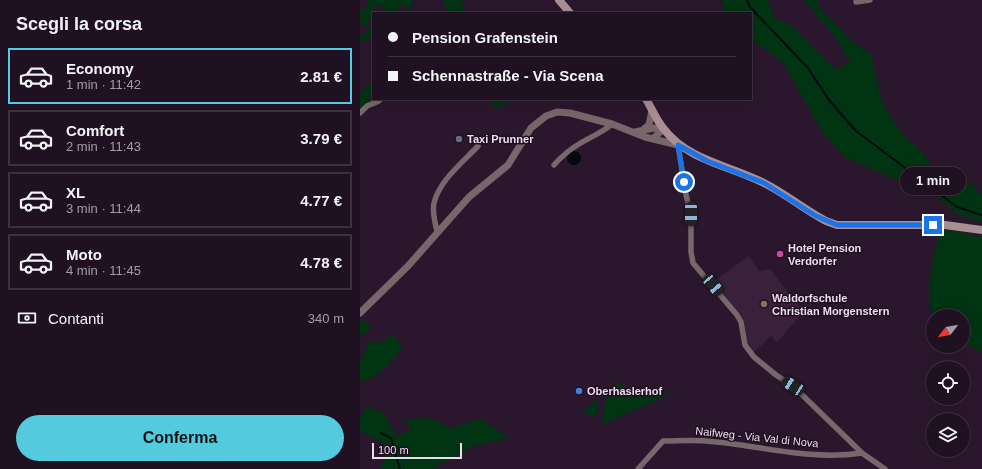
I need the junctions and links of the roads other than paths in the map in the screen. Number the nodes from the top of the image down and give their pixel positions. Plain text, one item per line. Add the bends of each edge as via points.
1 (559, 0) edge
2 (870, 0) edge
3 (856, 2) dead end
4 (569, 12) edge
5 (647, 100) edge
6 (379, 101) dead end
7 (652, 110) junction
8 (360, 114) edge
9 (612, 124) junction
10 (663, 129) junction
11 (638, 131) junction
12 (654, 138) junction
13 (678, 145) junction
14 (478, 146) dead end
15 (554, 165) dead end
16 (982, 230) edge
17 (437, 231) junction
18 (360, 313) edge
19 (862, 453) junction
20 (638, 469) edge
21 (885, 469) edge

1 - 4 main road
2 - 3 street
5 - 7 main road
6 - 8 street via 367,106
7 - 10 main road
7 - 11 street via 649,126
9 - 11 street
9 - 15 street via 606,130 578,144
9 - 17 street via 570,113 558,112 546,116 531,128 515,158 469,197
10 - 11 street
10 - 12 street
10 - 13 main road
11 - 12 street
12 - 13 street
13 - 16 main road via 707,161 764,183 816,216 837,225 945,225
13 - 19 street via 691,214 693,262 737,315 746,345 754,357 793,386
14 - 17 street via 439,191 433,210
17 - 18 street via 408,266
19 - 20 street, Naifweg - Via Val di Nova via 820,456 706,441 663,441
19 - 21 street

